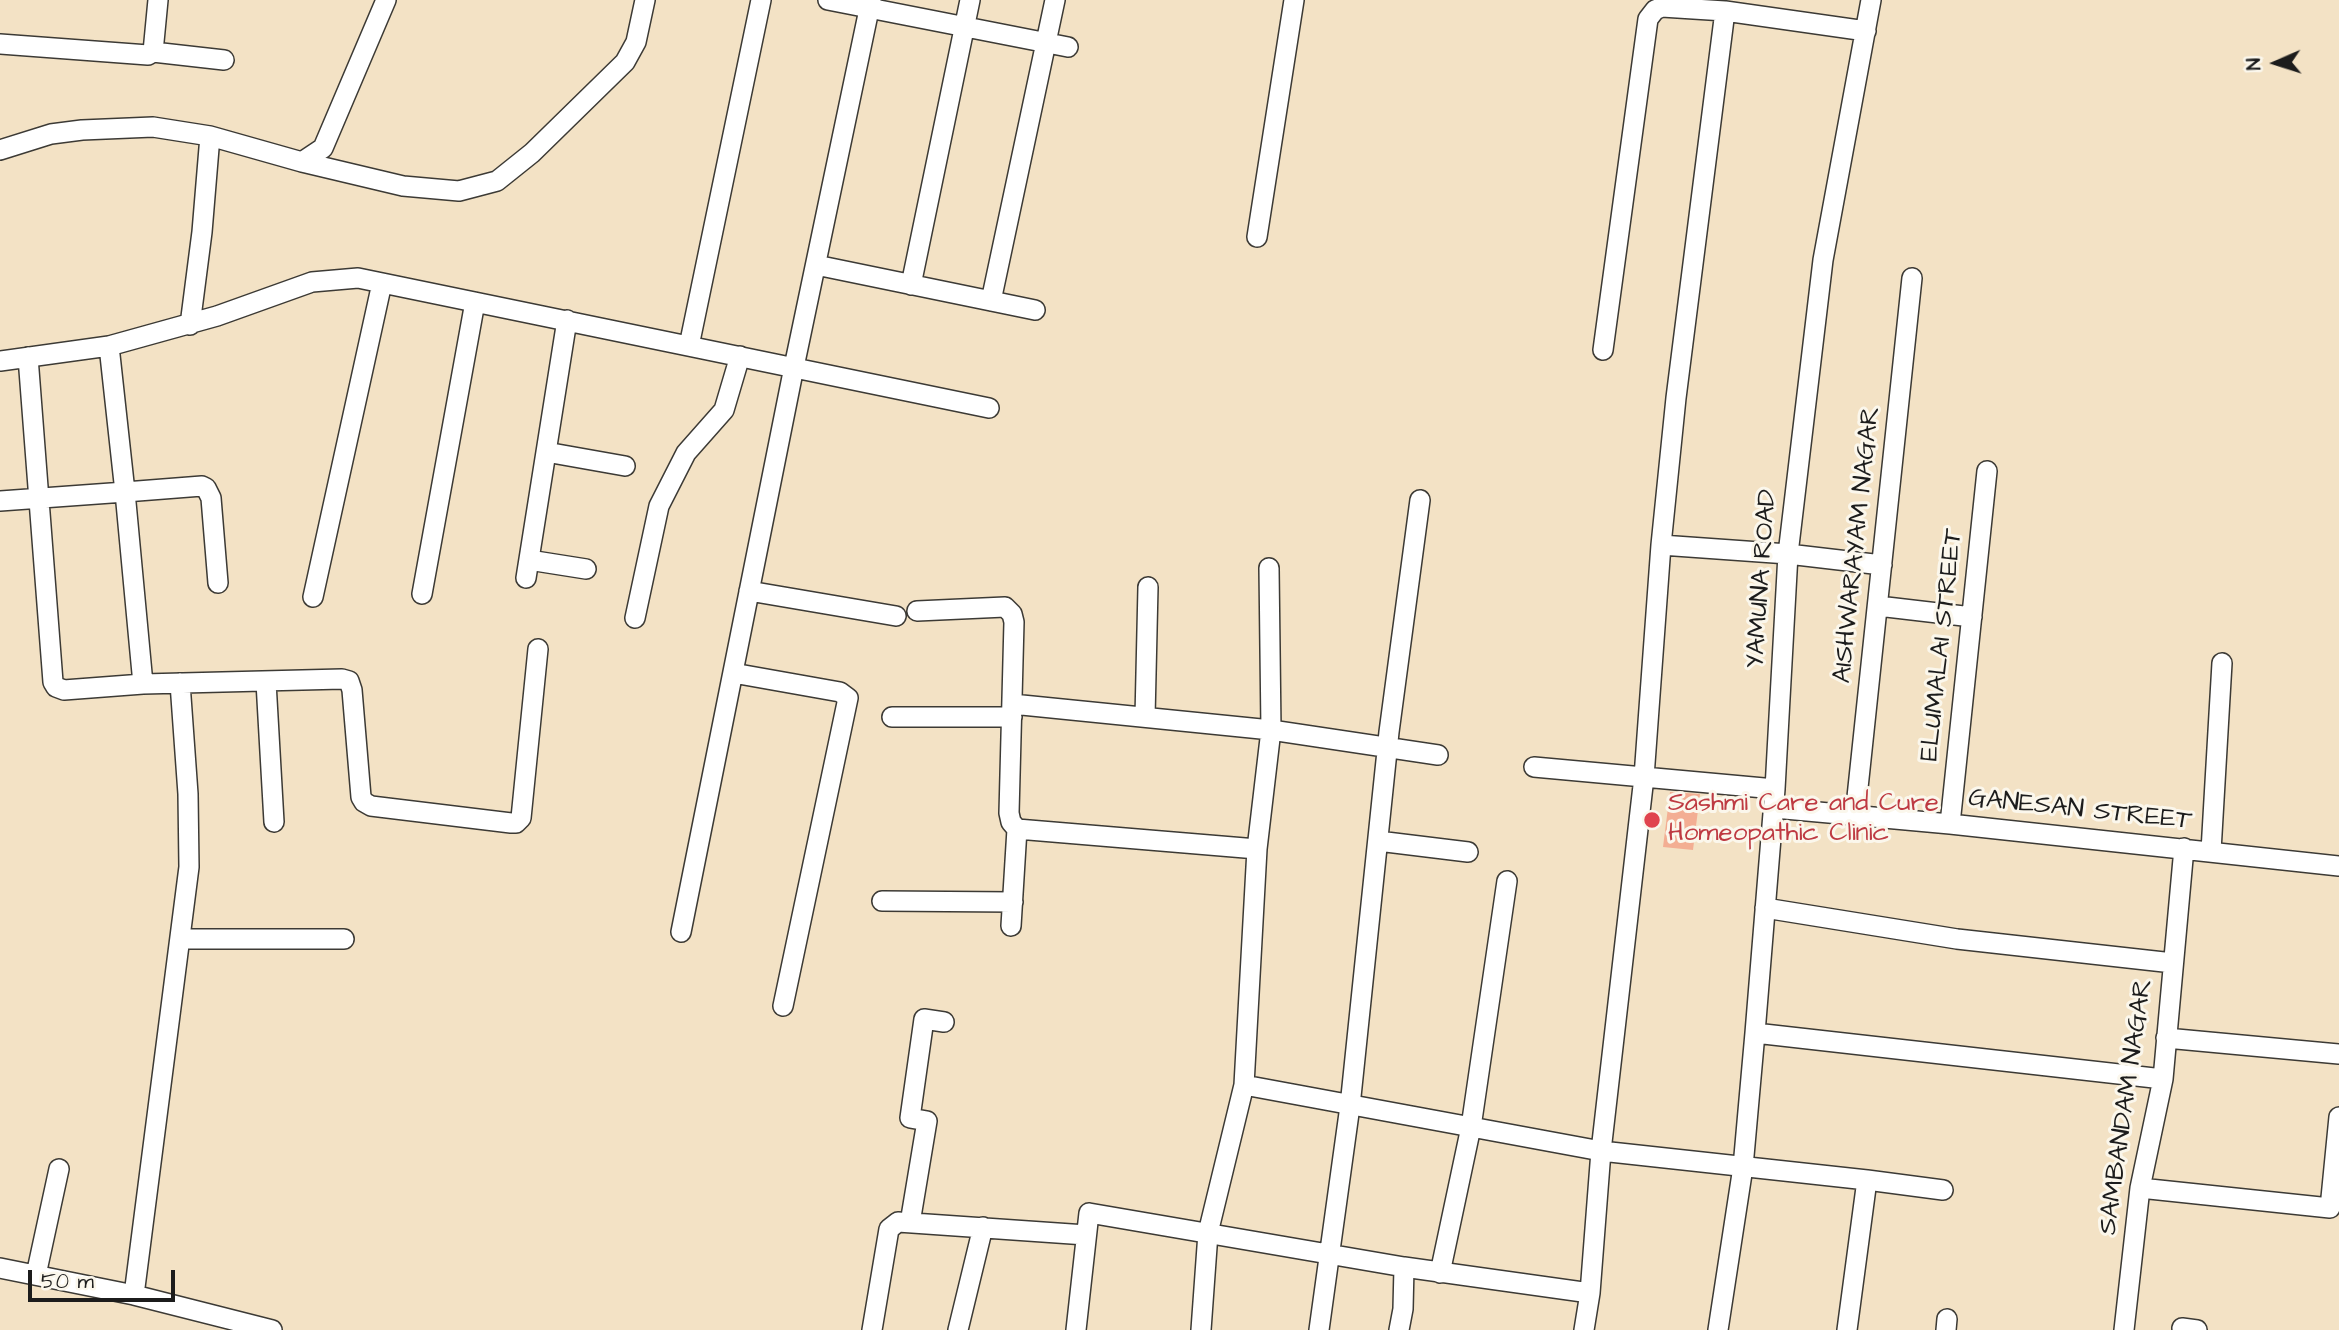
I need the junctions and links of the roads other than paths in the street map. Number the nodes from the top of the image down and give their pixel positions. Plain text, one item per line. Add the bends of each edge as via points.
1 (158, 0) edge
2 (386, 0) edge
3 (645, 0) edge
4 (761, 0) edge
5 (828, 0) edge
6 (970, 0) edge
7 (1055, 0) edge
8 (1294, 0) edge
9 (1871, 0) edge
10 (870, 4) edge
11 (1725, 10) junction
12 (964, 27) junction
13 (1866, 30) junction
14 (1046, 43) junction
15 (0, 44) edge
16 (1068, 47) dead end
17 (153, 52) junction
18 (224, 60) dead end
19 (210, 136) junction
20 (0, 150) edge
21 (302, 162) junction
22 (1257, 237) dead end
23 (816, 265) junction
24 (1912, 278) dead end
25 (382, 283) junction
26 (911, 285) junction
27 (991, 301) junction
28 (475, 302) junction
29 (1035, 310) dead end
30 (567, 320) junction
31 (190, 325) junction
32 (109, 346) junction
33 (689, 346) junction
34 (1603, 351) dead end
35 (740, 356) junction
36 (27, 357) junction
37 (0, 361) edge
38 (794, 368) junction
39 (989, 408) dead end
40 (546, 452) junction
41 (625, 466) dead end
42 (1987, 471) dead end
43 (125, 492) junction
44 (37, 498) junction
45 (1420, 500) dead end
46 (0, 501) edge
47 (1661, 544) junction
48 (1788, 554) junction
49 (1882, 565) junction
50 (1269, 568) dead end
51 (586, 569) dead end
52 (218, 583) dead end
53 (1148, 587) dead end
54 (749, 591) junction
55 (422, 594) dead end
56 (313, 597) dead end
57 (1878, 606) junction
58 (916, 611) dead end
59 (896, 616) dead end
60 (1972, 617) junction
61 (635, 618) dead end
62 (538, 649) dead end
63 (2222, 663) dead end
64 (733, 673) junction
65 (266, 682) junction
66 (180, 683) junction
67 (143, 684) junction
68 (1012, 710) junction
69 (892, 717) dead end
70 (1145, 717) junction
71 (1271, 730) junction
72 (1387, 748) junction
73 (1438, 755) dead end
74 (1534, 767) dead end
75 (1644, 777) junction
76 (1775, 799) junction
77 (1855, 816) junction
78 (274, 822) dead end
79 (1951, 824) junction
80 (1017, 829) junction
81 (1378, 841) junction
82 (2184, 848) junction
83 (1256, 849) junction
84 (1468, 852) dead end
85 (2211, 852) junction
86 (2339, 866) edge
87 (1507, 881) dead end
88 (882, 901) dead end
89 (1013, 902) junction
90 (1765, 908) junction
91 (1011, 926) dead end
92 (681, 932) dead end
93 (180, 939) junction
94 (344, 939) dead end
95 (2173, 963) junction
96 (783, 1006) dead end
97 (944, 1022) dead end
98 (1755, 1033) junction
99 (2166, 1038) junction
100 (2339, 1054) edge
101 (2162, 1079) junction
102 (1244, 1084) junction
103 (1350, 1106) junction
104 (2339, 1116) edge
105 (1471, 1127) junction
106 (1601, 1151) junction
107 (1743, 1167) junction
108 (59, 1169) dead end
109 (1867, 1180) junction
110 (2140, 1188) junction
111 (1943, 1190) dead end
112 (2335, 1208) edge
113 (910, 1223) junction
114 (983, 1227) junction
115 (1208, 1233) junction
116 (1086, 1235) junction
117 (1329, 1254) junction
118 (1404, 1267) junction
119 (0, 1268) edge
120 (1440, 1273) junction
121 (36, 1275) junction
122 (1590, 1293) junction
123 (134, 1294) junction
124 (272, 1330) edge
125 (872, 1330) edge
126 (958, 1330) edge
127 (1076, 1330) edge
128 (1201, 1330) edge
129 (1319, 1330) edge
130 (1399, 1330) edge
131 (1584, 1330) edge
132 (1718, 1330) edge
133 (1847, 1330) edge
134 (2124, 1330) edge

1 - 17 street
2 - 21 street via 323,148
3 - 21 street via 636,42 625,62 497,181 459,191 403,186
4 - 33 street
5 - 10 street
6 - 12 street
7 - 14 street
8 - 22 street
9 - 13 street, YAMUNA ROAD
10 - 12 street
10 - 23 street
11 - 13 street
11 - 34 street via 1662,7 1648,19
11 - 47 street
12 - 14 street
12 - 26 street
13 - 48 street, YAMUNA ROAD via 1823,260
14 - 16 street
14 - 27 street
15 - 17 street
17 - 18 street
19 - 20 street via 153,127 82,130
19 - 21 street
19 - 31 street
23 - 26 street
23 - 38 street
24 - 49 street, AISHWARAYAM NAGAR
25 - 28 street
25 - 31 street via 358,278 312,282
25 - 56 street
26 - 27 street
27 - 29 street
28 - 30 street
28 - 55 street
30 - 33 street
30 - 40 street
31 - 32 street
32 - 36 street
32 - 43 street
33 - 35 street
35 - 38 street
35 - 61 street via 724,410 686,453 659,506
36 - 37 street
36 - 44 street
38 - 39 street
38 - 54 street
40 - 41 street
40 - 51 street via 528,569
42 - 60 street, ELUMALAI STREET
43 - 44 street
43 - 52 street via 206,488 211,498
43 - 67 street
44 - 46 street
44 - 67 street via 53,682 64,690
45 - 72 street
47 - 48 street
47 - 75 street
48 - 49 street
48 - 76 street, YAMUNA ROAD
49 - 57 street, AISHWARAYAM NAGAR
50 - 71 street
53 - 70 street
54 - 59 street
54 - 64 street
57 - 60 street
57 - 77 street, AISHWARAYAM NAGAR
58 - 68 street via 1010,610 1014,622
60 - 79 street, ELUMALAI STREET
62 - 65 street via 521,818 516,822 364,802 349,681
63 - 85 street
64 - 92 street
64 - 96 street via 840,692 848,698
65 - 66 street
65 - 78 street
66 - 67 street
66 - 93 street via 189,867
68 - 69 street
68 - 70 street
68 - 80 street via 1009,813
70 - 71 street
71 - 72 street
71 - 83 street
72 - 73 street
72 - 81 street
74 - 75 street, GANESAN STREET
75 - 76 street, GANESAN STREET
75 - 106 street
76 - 77 street, GANESAN STREET
76 - 90 street, YAMUNA ROAD
77 - 79 street, GANESAN STREET
79 - 82 street, GANESAN STREET
80 - 83 street
80 - 89 street
81 - 84 street
81 - 103 street
82 - 85 street, GANESAN STREET
82 - 95 street, SAMBANDAM NAGAR
83 - 102 street
85 - 86 street, GANESAN STREET
87 - 105 street
88 - 89 street
89 - 91 street
90 - 95 street via 1957,939
90 - 98 street, YAMUNA ROAD
93 - 94 street
93 - 123 street
95 - 99 street, SAMBANDAM NAGAR
97 - 113 street via 924,1020 910,1118 927,1121
98 - 101 street
98 - 107 street, YAMUNA ROAD
99 - 100 street
99 - 101 street, SAMBANDAM NAGAR
101 - 110 street, SAMBANDAM NAGAR
102 - 103 street
102 - 115 street
103 - 105 street
103 - 117 street
104 - 112 street
105 - 106 street
105 - 120 street
106 - 107 street
106 - 122 street
107 - 109 street
107 - 132 street, YAMUNA ROAD
108 - 121 street
109 - 111 street
109 - 133 street
110 - 112 street
110 - 134 street, SAMBANDAM NAGAR
113 - 114 street
113 - 125 street via 898,1222 889,1229
114 - 116 street
114 - 126 street
115 - 116 street via 1089,1213
115 - 117 street
115 - 128 street
116 - 127 street
117 - 118 street
117 - 129 street
118 - 120 street
118 - 130 street
119 - 121 street
120 - 122 street
121 - 123 street
122 - 131 street
123 - 124 street

